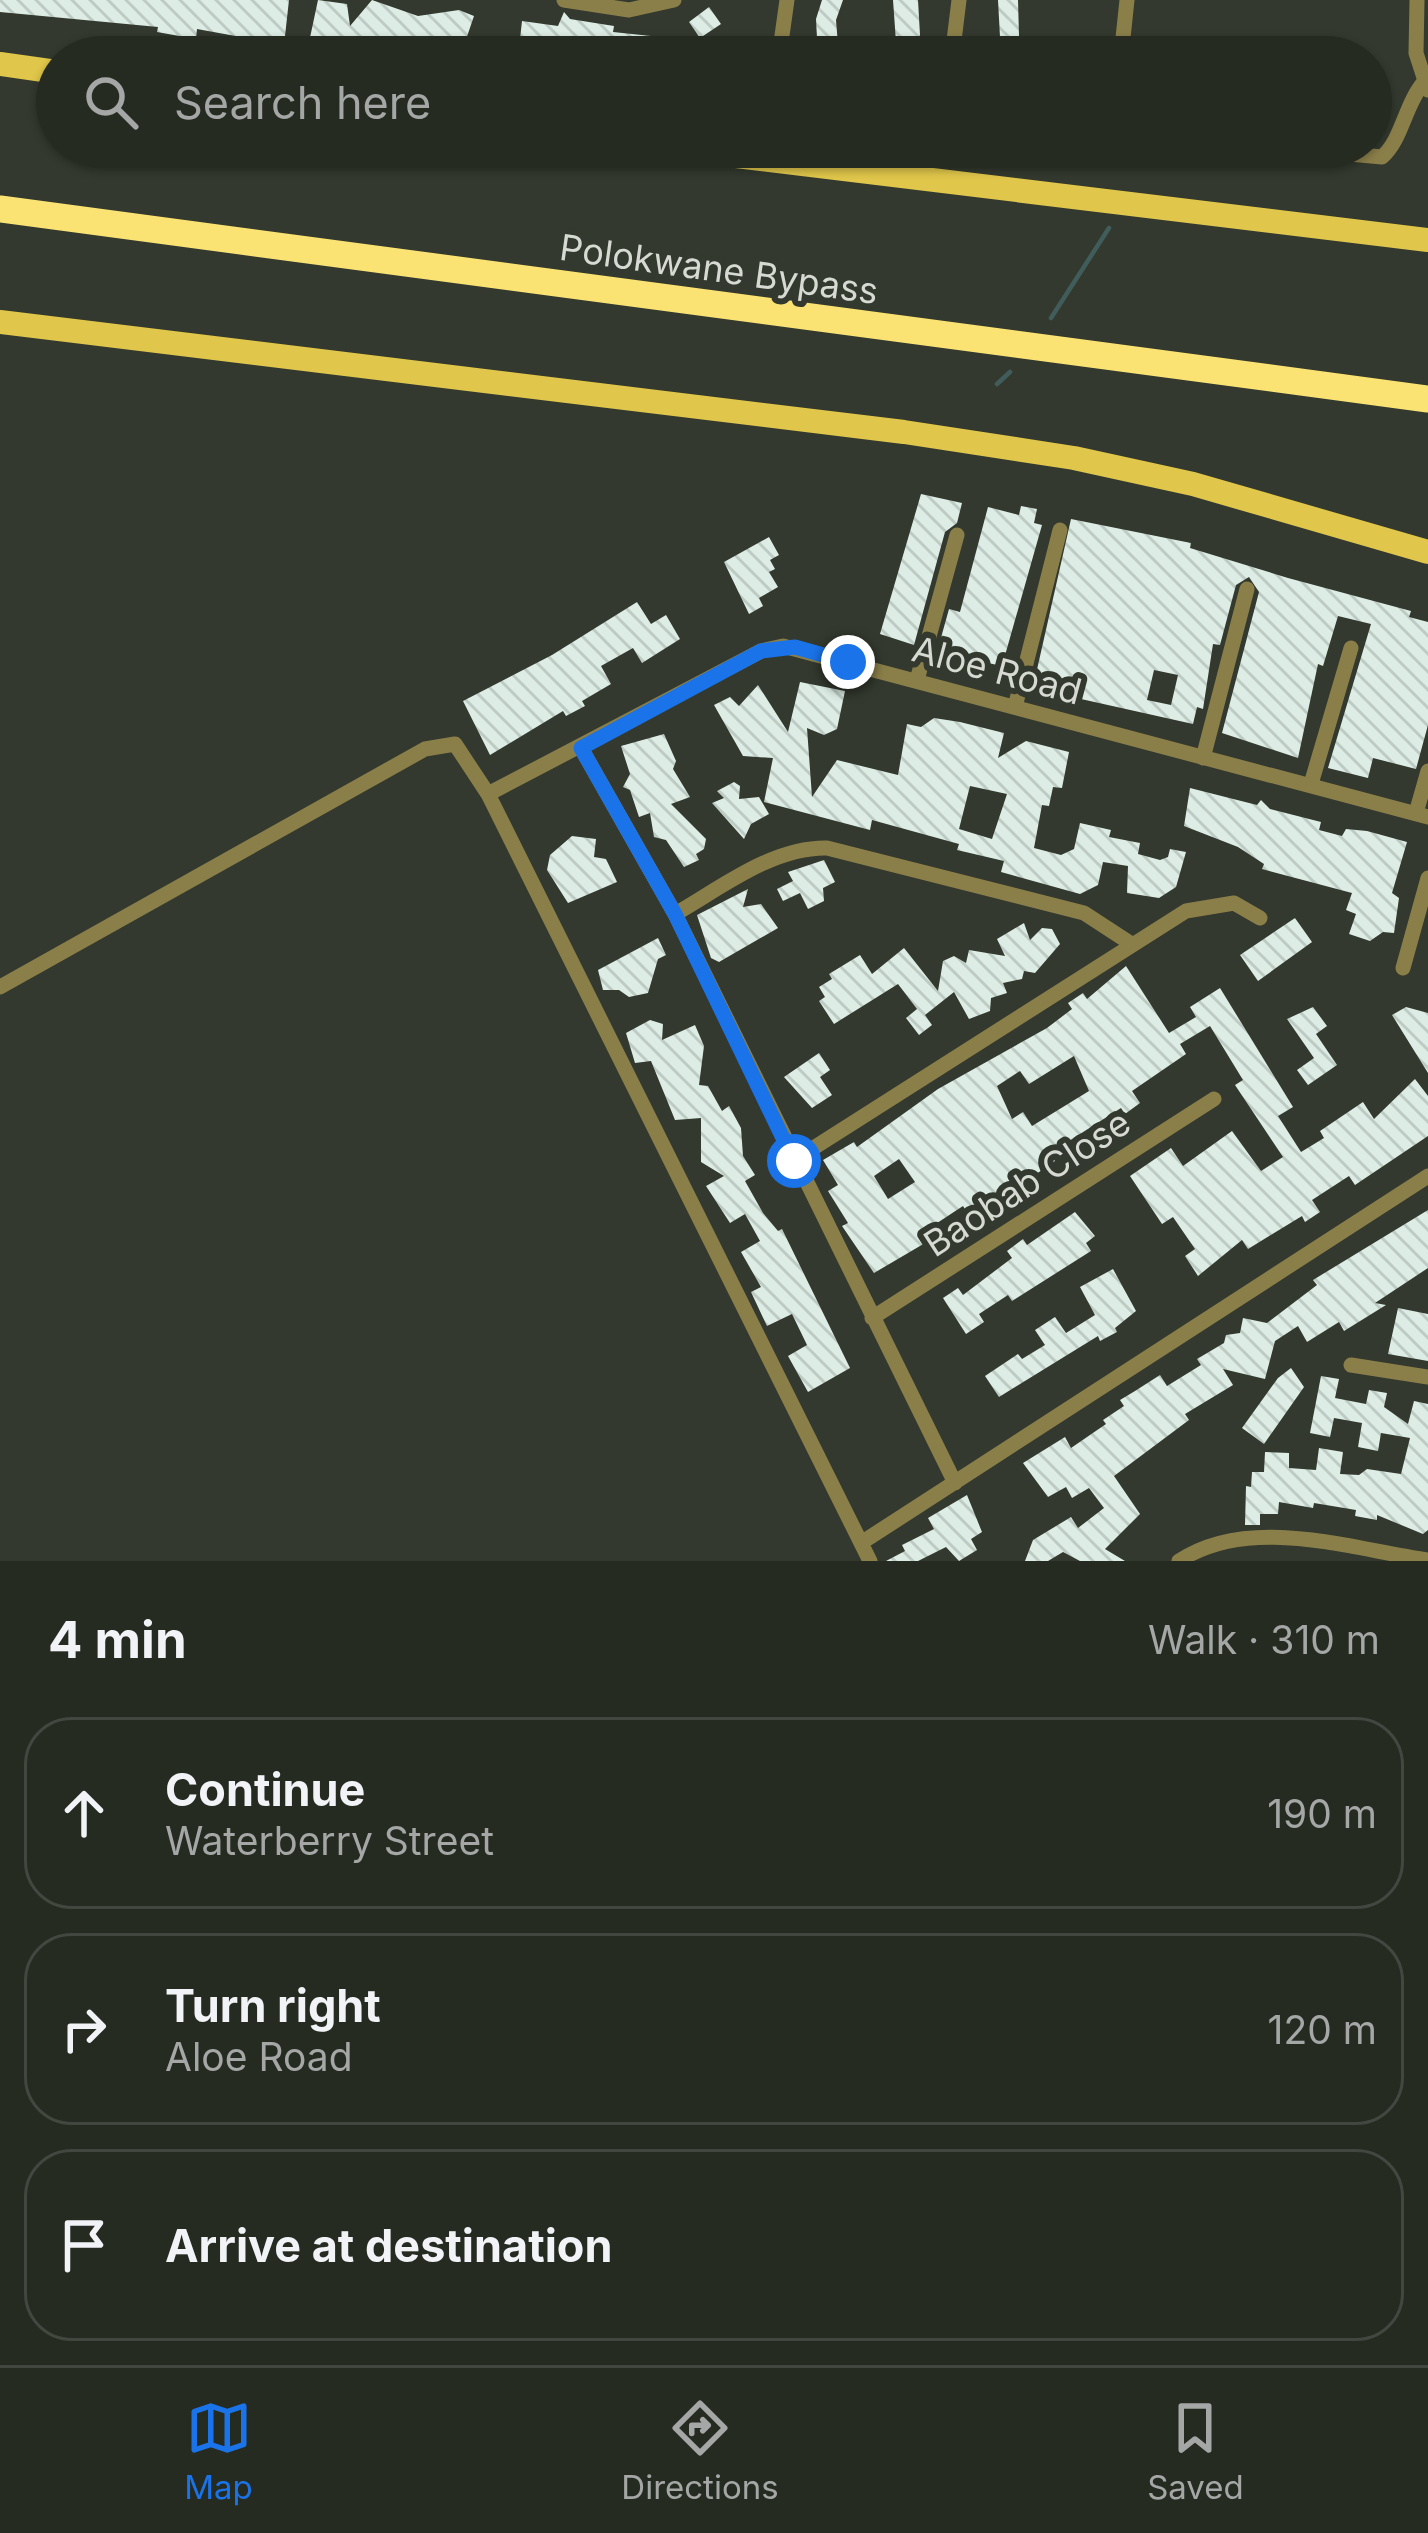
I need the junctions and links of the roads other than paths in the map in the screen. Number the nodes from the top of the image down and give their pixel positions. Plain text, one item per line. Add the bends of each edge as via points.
1 (564, 0) edge
2 (674, 0) edge
3 (787, 0) edge
4 (959, 0) edge
5 (1127, 0) edge
6 (1417, 0) edge
7 (782, 36) edge
8 (955, 36) edge
9 (1123, 36) edge
10 (0, 64) edge
11 (36, 69) edge
12 (1426, 86) edge
13 (1392, 147) edge
14 (836, 168) edge
15 (0, 209) edge
16 (1428, 239) edge
17 (0, 322) edge
18 (1428, 399) edge
19 (1060, 530) dead end
20 (957, 535) dead end
21 (1428, 552) edge
22 (1247, 589) dead end
23 (1351, 648) dead end
24 (917, 680) junction
25 (1015, 707) junction
26 (581, 748) junction
27 (1203, 758) junction
28 (1428, 771) edge
29 (1311, 784) junction
30 (488, 794) junction
31 (1422, 815) edge
32 (1428, 878) edge
33 (675, 914) junction
34 (1260, 918) dead end
35 (1130, 943) junction
36 (1403, 968) dead end
37 (0, 987) edge
38 (1214, 1099) dead end
39 (794, 1161) junction
40 (1428, 1176) edge
41 (872, 1318) junction
42 (1351, 1365) dead end
43 (1428, 1376) edge
44 (955, 1483) junction
45 (861, 1543) junction
46 (1428, 1560) edge
47 (869, 1561) edge
48 (1179, 1561) edge

1 - 2 street via 629,10
3 - 7 street
4 - 8 street
5 - 9 street
6 - 12 street via 1416,52
10 - 11 main road
12 - 13 street via 1410,99
14 - 16 main road
15 - 18 highway, Polokwane Bypass
17 - 21 main road via 1074,458
19 - 25 street
20 - 24 street
22 - 27 street
23 - 29 street
24 - 25 street, Aloe Road
24 - 26 street, Aloe Road via 783,646
25 - 27 street, Aloe Road
26 - 30 street, Aloe Road
26 - 33 street
27 - 29 street, Aloe Road
28 - 31 street
29 - 31 street, Aloe Road
30 - 37 street via 455,744 425,749
30 - 45 street
32 - 36 street
33 - 35 street via 774,858 827,848 1084,914
33 - 39 street
34 - 35 street via 1234,903 1213,903
35 - 39 street
38 - 41 street, Baobab Close
39 - 41 street
40 - 44 street
41 - 44 street
42 - 43 street
44 - 45 street
45 - 47 street
46 - 48 street via 1262,1536 1213,1544

